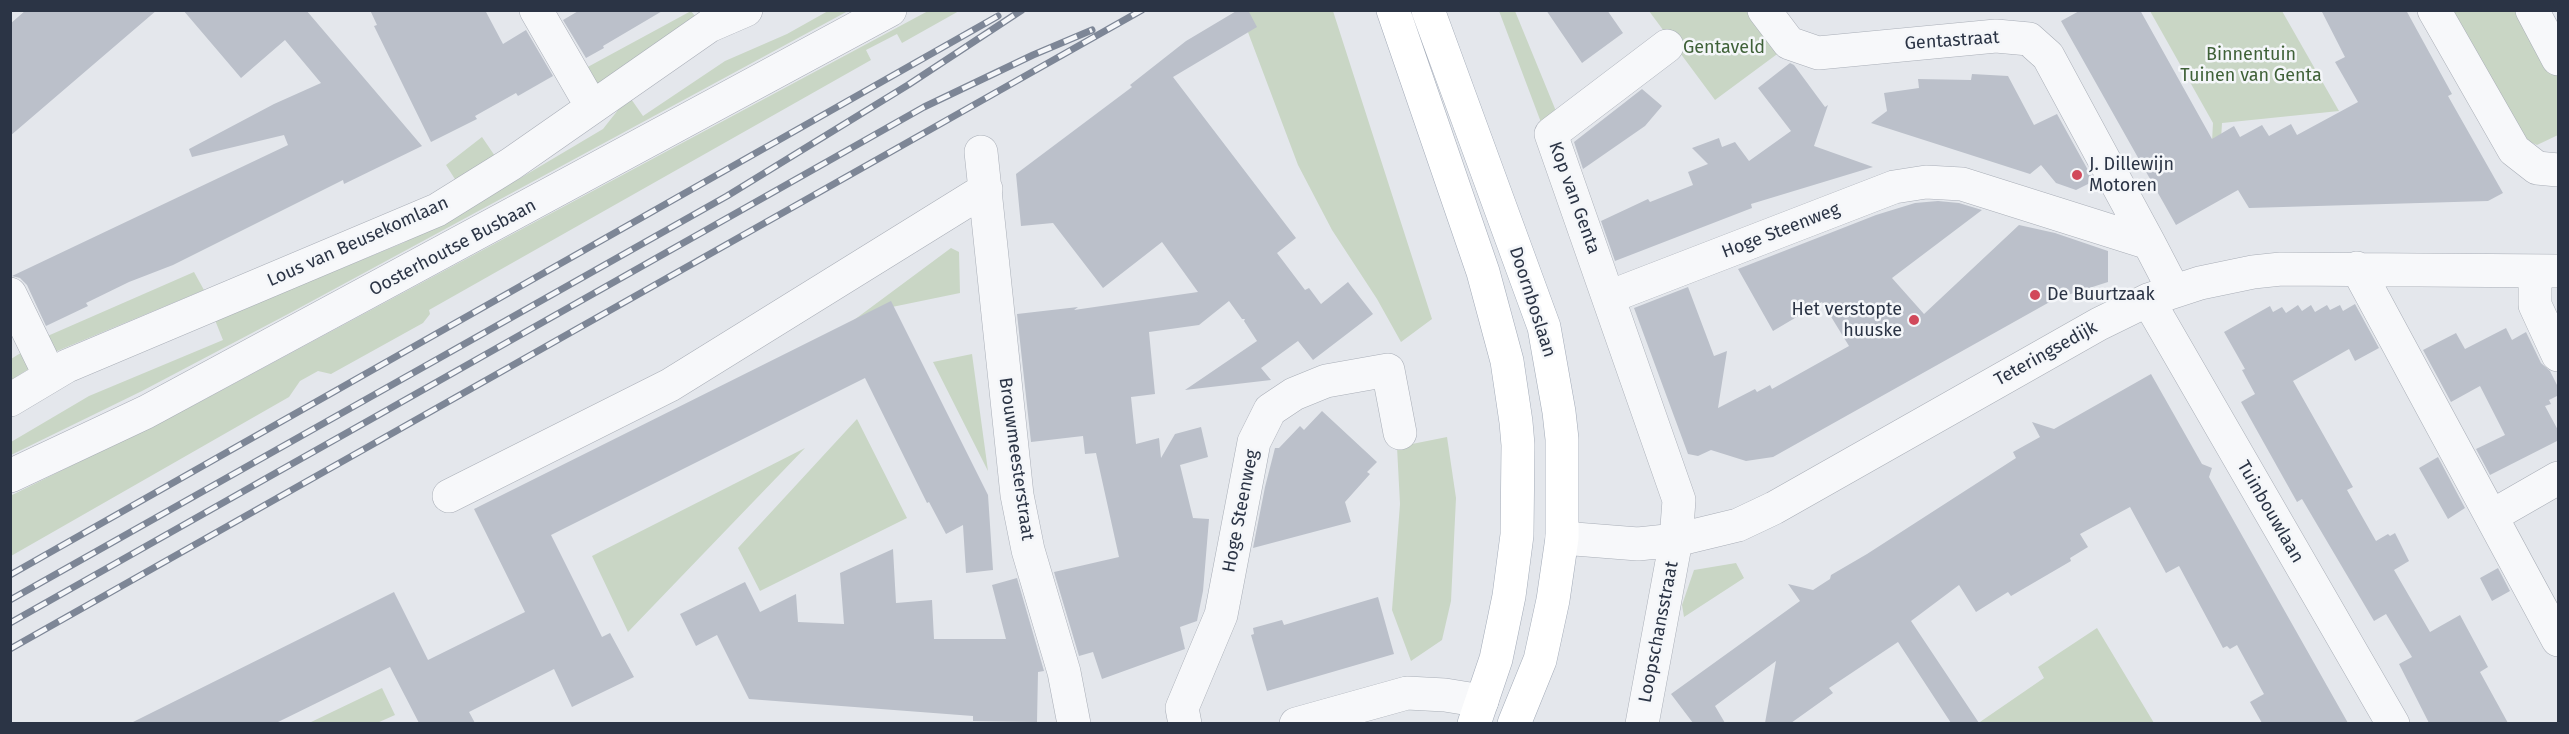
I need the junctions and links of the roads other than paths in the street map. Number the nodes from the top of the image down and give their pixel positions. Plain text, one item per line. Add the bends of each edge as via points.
1 (536, 10) edge
2 (746, 10) edge
3 (890, 10) edge
4 (1393, 10) edge
5 (1428, 10) edge
6 (1764, 10) edge
7 (2434, 10) edge
8 (2532, 10) edge
9 (1667, 46) dead end
10 (2559, 59) edge
11 (592, 107) junction
12 (981, 152) dead end
13 (2559, 170) edge
14 (986, 189) junction
15 (2149, 243) junction
16 (2357, 268) junction
17 (2547, 271) edge
18 (10, 294) edge
19 (2161, 295) junction
20 (1609, 297) junction
21 (2559, 355) edge
22 (50, 376) junction
23 (10, 400) edge
24 (1400, 433) dead end
25 (10, 476) edge
26 (2559, 478) edge
27 (449, 496) dead end
28 (2504, 509) dead end
29 (1562, 538) junction
30 (1676, 540) junction
31 (2559, 640) edge
32 (1478, 712) edge
33 (1517, 716) edge
34 (1074, 723) edge
35 (1185, 723) edge
36 (1296, 723) edge
37 (1642, 723) edge
38 (2393, 723) edge

1 - 11 street
2 - 11 street, Lous van Beusekomlaan via 709,26
3 - 25 street, Oosterhoutse Busbaan via 165,401
4 - 32 main road, Doornboslaan via 1484,272 1507,362 1516,422 1517,535 1501,637
5 - 29 main road, Doornboslaan via 1544,327 1562,439
6 - 15 street, Gentastraat via 1789,43 1818,53 1996,36 2029,39 2048,56
7 - 13 street via 2514,150 2538,168
8 - 10 street
9 - 20 street, Kop van Genta via 1551,134
11 - 22 street, Lous van Beusekomlaan via 437,210
12 - 14 street, Brouwmeesterstraat
14 - 27 street via 670,385
14 - 34 street, Brouwmeesterstraat via 1017,495
15 - 19 street
15 - 20 street, Hoge Steenweg via 1962,184 1926,182 1894,187
16 - 17 street, Teteringsedijk
16 - 19 street, Teteringsedijk via 2253,272
16 - 31 street
17 - 21 street via 2535,305
18 - 22 street
19 - 30 street, Teteringsedijk via 2099,324 1774,508 1738,525
19 - 38 street, Tuinbouwlaan
20 - 30 street via 1679,500
22 - 23 street, Lous van Beusekomlaan
24 - 35 street, Hoge Steenweg via 1388,370 1326,381 1294,394 1270,410 1254,442 1221,615 1182,708
26 - 28 street
29 - 30 street, Teteringsedijk via 1638,544
29 - 33 main road, Doornboslaan via 1540,660
30 - 37 street, Loopschansstraat
32 - 33 main road
32 - 36 street via 1445,695 1407,693

